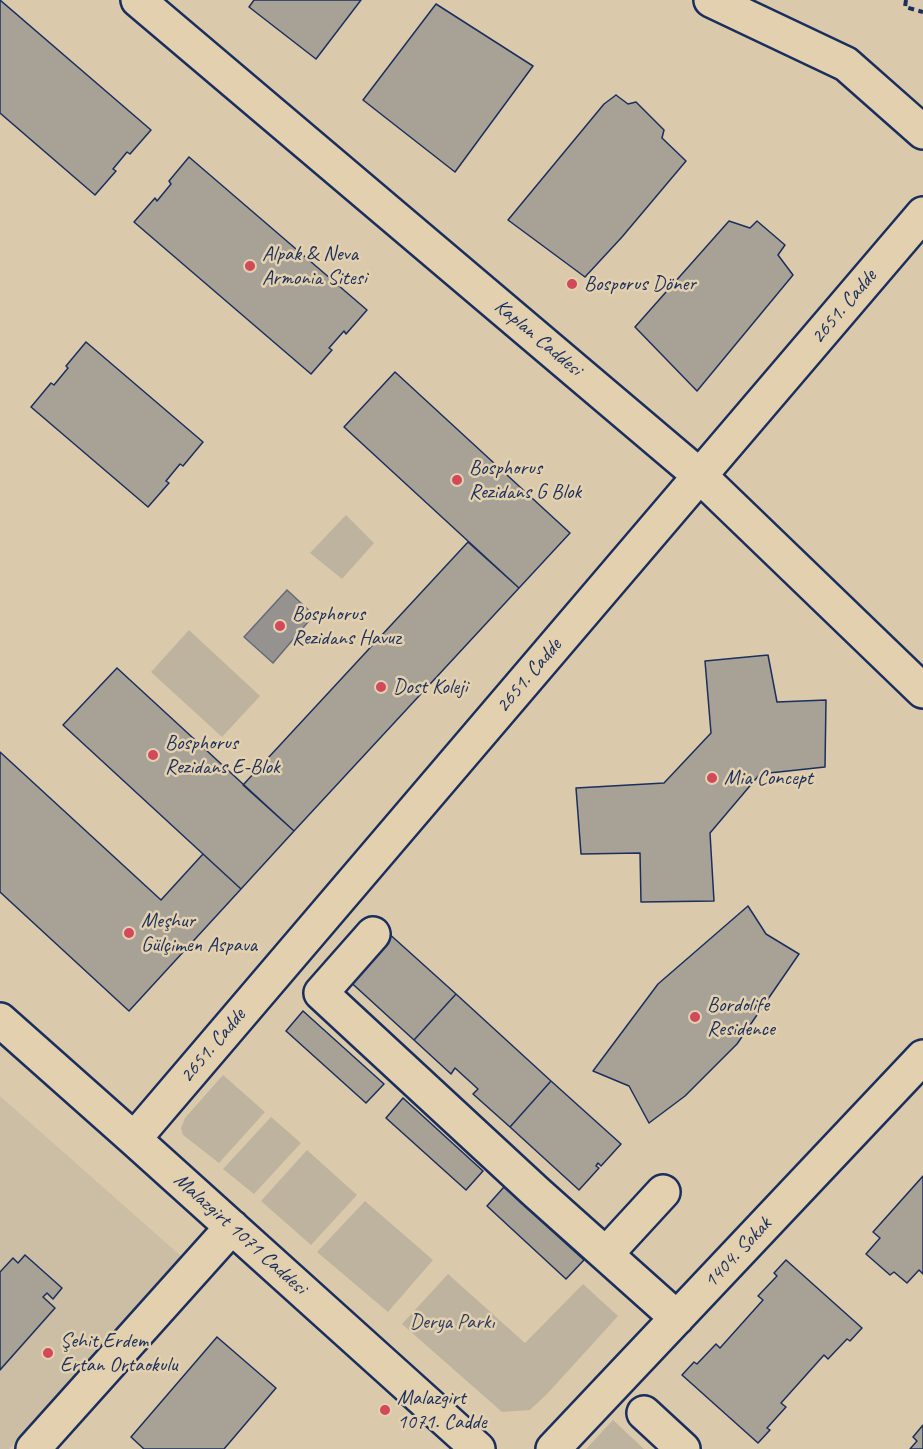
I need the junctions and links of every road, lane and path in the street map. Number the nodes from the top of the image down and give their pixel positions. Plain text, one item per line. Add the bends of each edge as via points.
1 (138, 0) edge
2 (711, 0) edge
3 (906, 0) edge
4 (923, 12) edge
5 (923, 132) edge
6 (923, 214) edge
7 (700, 476) junction
8 (923, 691) edge
9 (373, 934) dead end
10 (0, 1020) edge
11 (923, 1057) edge
12 (134, 1139) junction
13 (663, 1192) dead end
14 (232, 1227) junction
15 (606, 1254) junction
16 (677, 1318) junction
17 (644, 1413) dead end
18 (33, 1449) edge
19 (478, 1449) edge
20 (553, 1449) edge
21 (683, 1449) edge

1 - 7 street, Kaplan Caddesi
2 - 5 street via 846,64
3 - 4 path via 905,7
6 - 7 street, 2651. Cadde
7 - 8 street, Kaplan Caddesi
7 - 12 street, 2651. Cadde
9 - 15 street via 321,993
10 - 12 street, Malazgirt 1071 Caddesi
11 - 16 street, 1404. Sokak
12 - 14 street, Malazgirt 1071 Caddesi
13 - 15 street
14 - 18 street
14 - 19 street, Malazgirt 1071 Caddesi
15 - 16 street
16 - 20 street, 1404. Sokak
17 - 21 street

